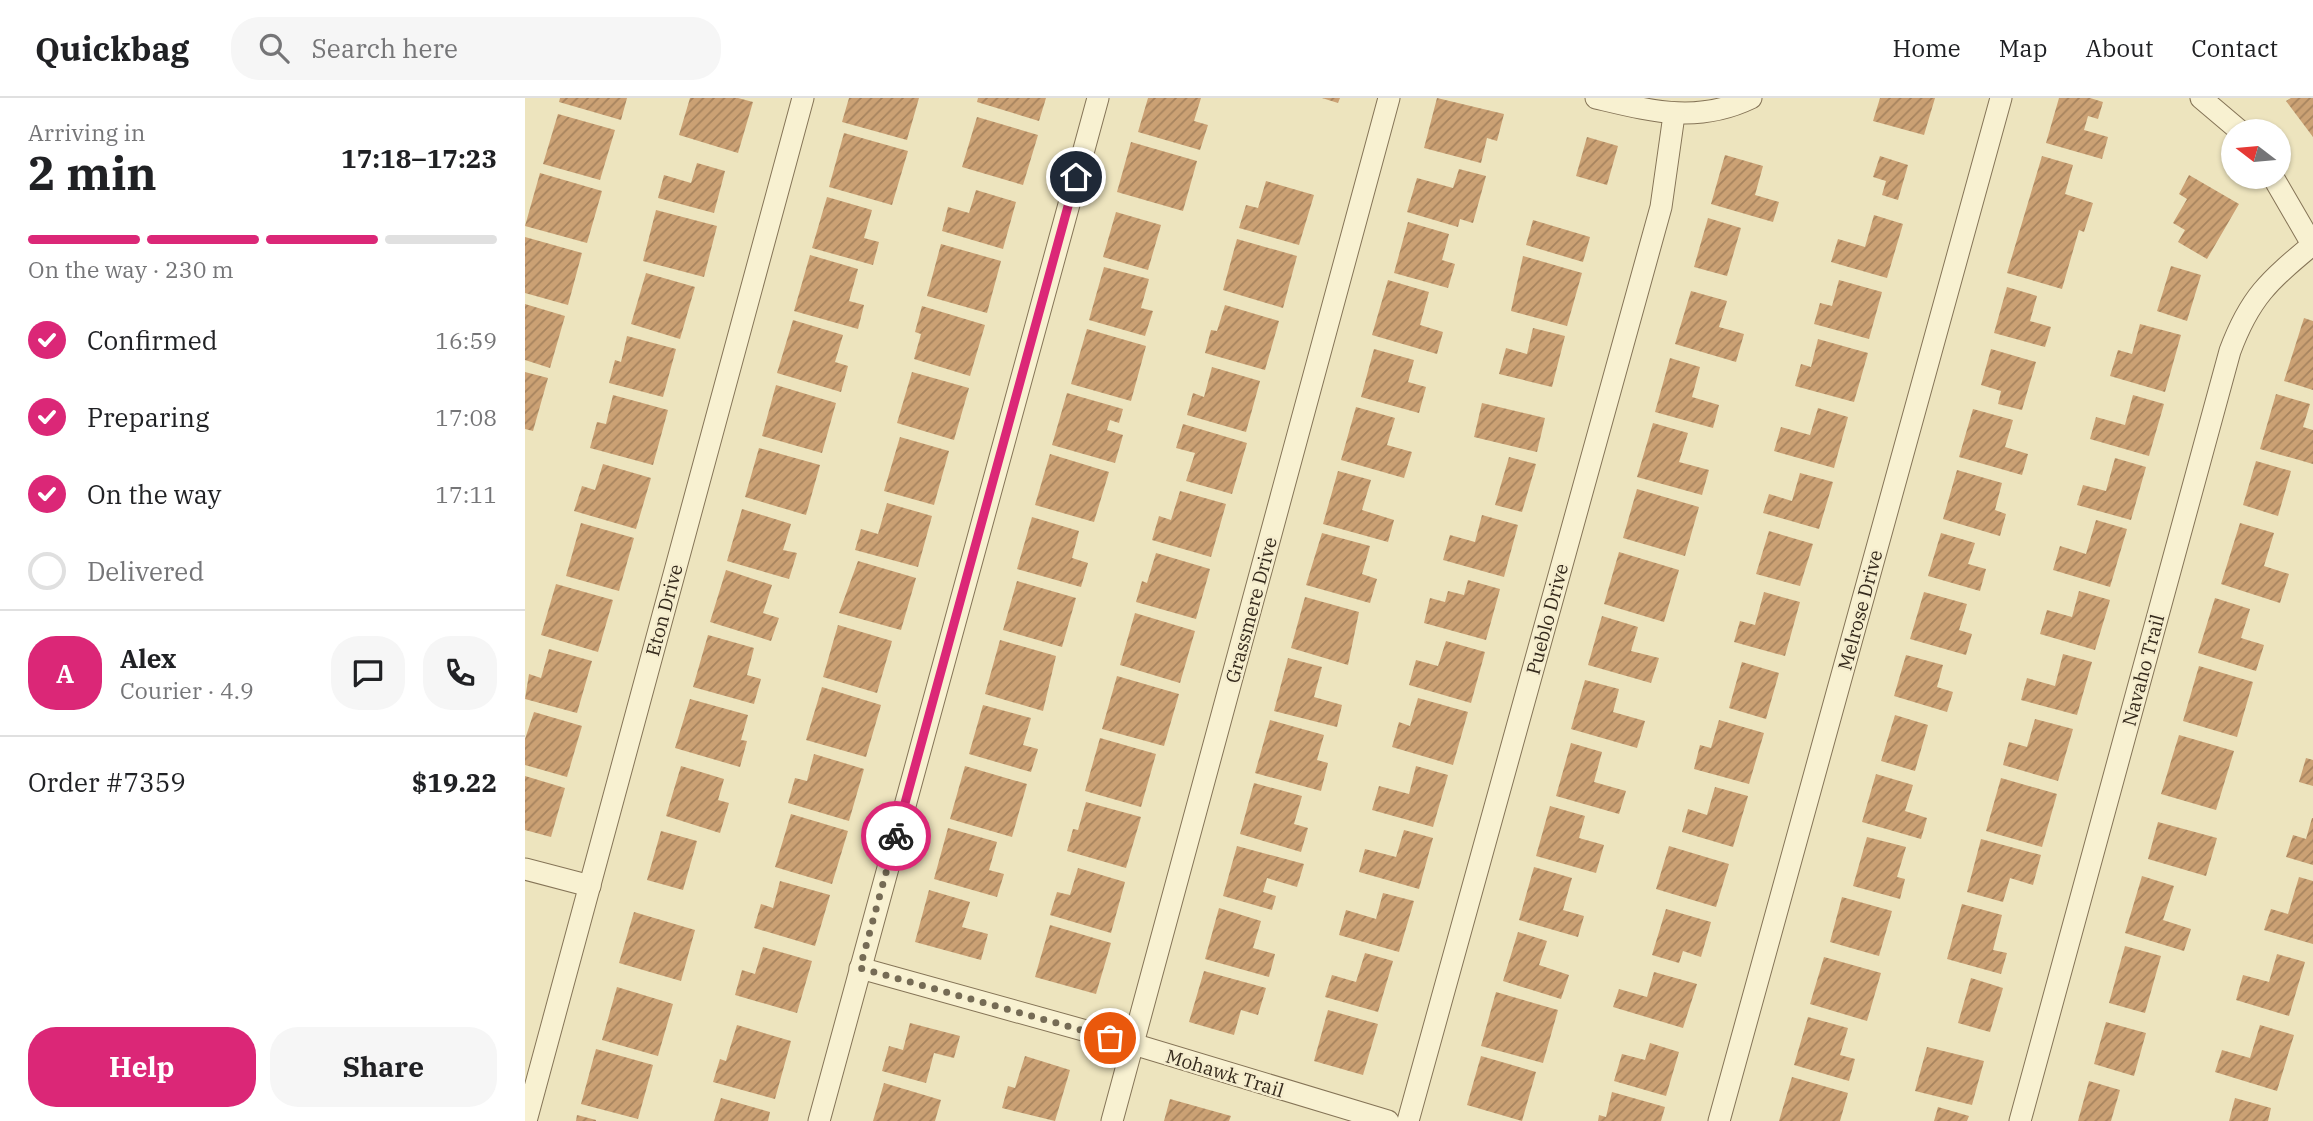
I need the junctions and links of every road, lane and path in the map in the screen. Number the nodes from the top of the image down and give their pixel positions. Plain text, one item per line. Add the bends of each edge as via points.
1 (803, 98) edge
2 (1098, 98) edge
3 (1389, 98) edge
4 (1596, 98) edge
5 (1751, 98) edge
6 (2001, 98) edge
7 (2201, 98) edge
8 (1674, 115) junction
9 (2226, 119) edge
10 (2280, 189) edge
11 (2312, 245) edge
12 (525, 869) edge
13 (590, 886) junction
14 (860, 968) junction
15 (1133, 1044) junction
16 (526, 1121) edge
17 (819, 1121) edge
18 (1112, 1121) edge
19 (1388, 1121) edge
20 (1408, 1121) edge
21 (1719, 1121) edge
22 (2020, 1121) edge

1 - 13 street, Eton Drive
2 - 14 street
3 - 15 street, Grassmere Drive
4 - 8 street
5 - 8 street via 1705,113
6 - 21 street, Melrose Drive
7 - 9 street
8 - 20 street, Pueblo Drive via 1661,207
10 - 11 street
11 - 22 street, Navaho Trail via 2265,284 2243,317 2230,351
12 - 13 street
13 - 16 street, Eton Drive
14 - 15 street, Mohawk Trail
14 - 17 street
15 - 18 street, Grassmere Drive
15 - 19 street, Mohawk Trail

